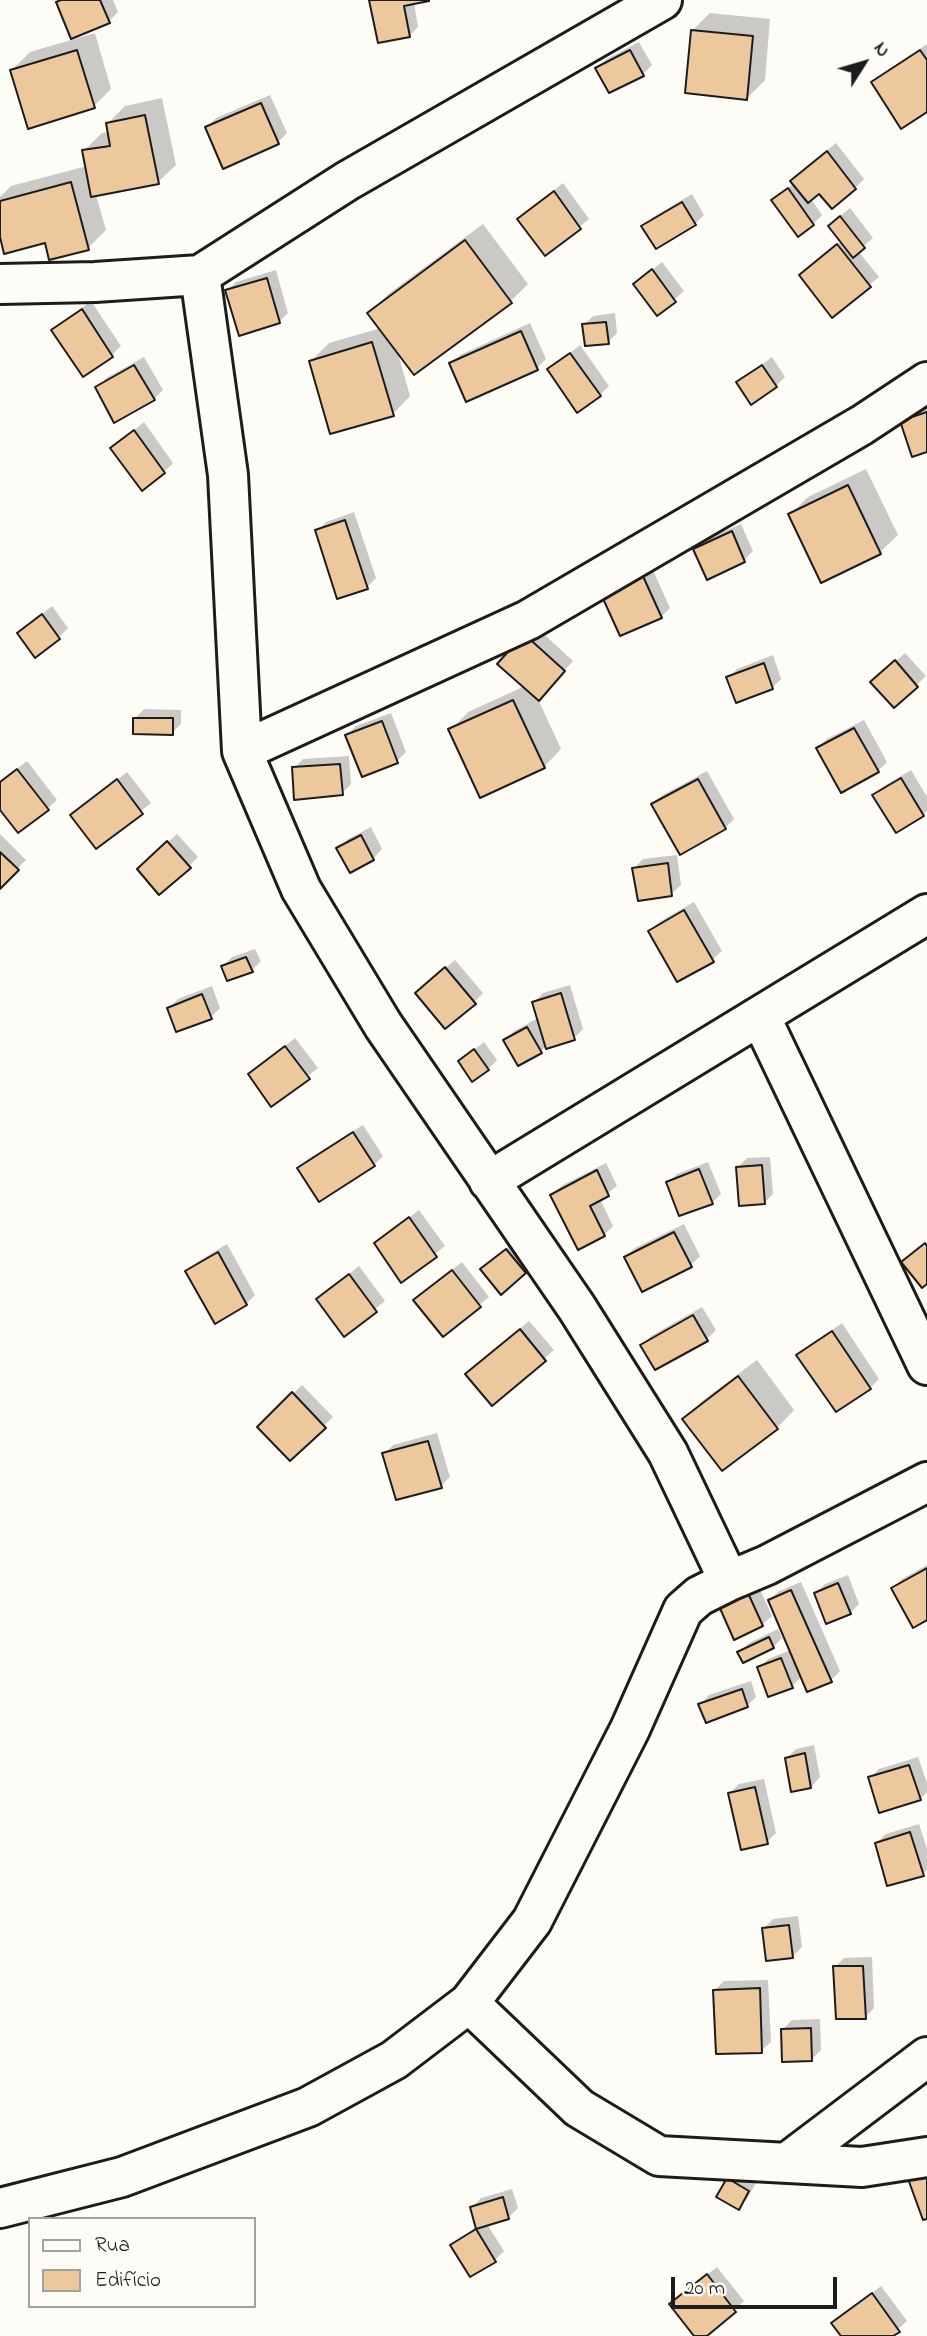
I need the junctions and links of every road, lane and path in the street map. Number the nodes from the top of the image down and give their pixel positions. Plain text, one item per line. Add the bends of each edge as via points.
1 (662, 0) edge
2 (200, 275) junction
3 (0, 284) edge
4 (927, 382) edge
5 (242, 751) junction
6 (927, 914) edge
7 (760, 1016) junction
8 (489, 1181) junction
9 (927, 1365) edge
10 (927, 1482) edge
11 (729, 1581) junction
12 (469, 2003) junction
13 (927, 2057) edge
14 (927, 2157) edge
15 (788, 2162) junction
16 (0, 2208) edge

1 - 2 street via 348,181
2 - 3 street
2 - 5 street via 228,475
4 - 5 street via 862,425 528,620
5 - 8 street via 301,889 383,1025
6 - 7 street
7 - 8 street
7 - 9 street
8 - 11 street via 577,1308 668,1453
10 - 11 street
11 - 12 street via 683,1610 630,1730 532,1921
12 - 15 street via 579,2108 659,2156
12 - 16 street via 394,2060 308,2107 122,2177
13 - 15 street
14 - 15 street via 862,2167

